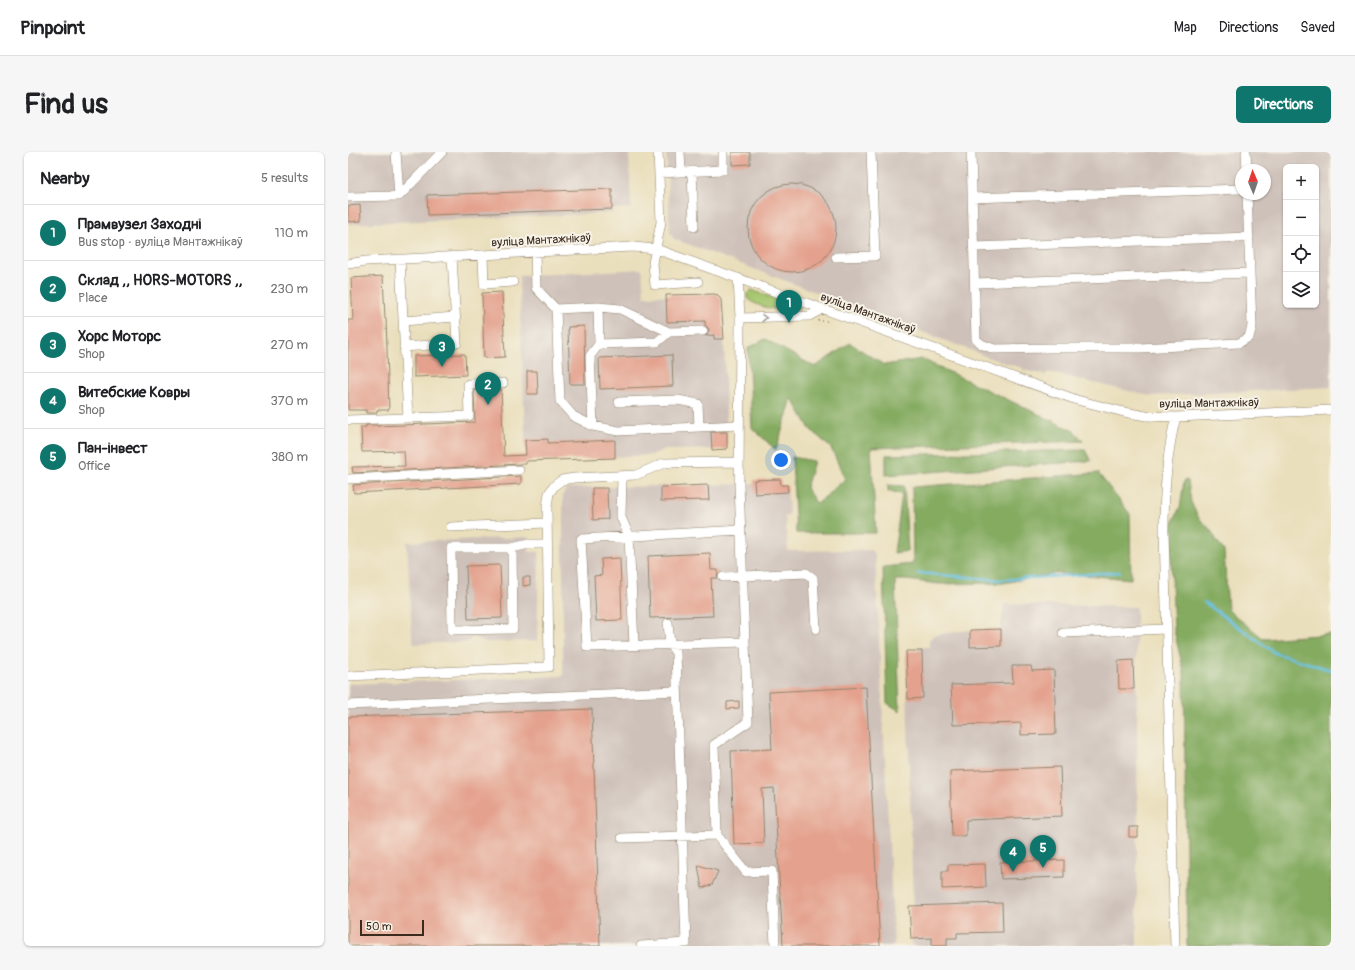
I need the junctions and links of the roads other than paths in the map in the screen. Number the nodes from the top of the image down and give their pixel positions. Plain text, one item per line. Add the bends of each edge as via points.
1 (396, 152) edge
2 (442, 152) edge
3 (658, 152) edge
4 (680, 152) edge
5 (722, 152) edge
6 (871, 152) edge
7 (971, 152) edge
8 (1246, 152) edge
9 (1246, 164) edge
10 (692, 171) junction
11 (681, 172) junction
12 (659, 173) junction
13 (1235, 189) edge
14 (399, 196) junction
15 (348, 198) edge
16 (972, 198) junction
17 (1247, 200) edge
18 (694, 227) dead end
19 (1249, 237) junction
20 (974, 247) junction
21 (656, 250) junction
22 (535, 251) junction
23 (483, 255) junction
24 (452, 257) junction
25 (836, 257) dead end
26 (400, 259) junction
27 (348, 264) edge
28 (1250, 273) junction
29 (738, 278) junction
30 (513, 282) dead end
31 (698, 282) dead end
32 (974, 283) junction
33 (598, 307) junction
34 (556, 309) junction
35 (822, 310) junction
36 (455, 317) junction
37 (740, 318) junction
38 (403, 321) junction
39 (703, 331) dead end
40 (669, 332) junction
41 (600, 344) junction
42 (404, 347) junction
43 (503, 383) dead end
44 (619, 402) dead end
45 (1331, 410) edge
46 (1176, 417) junction
47 (408, 418) junction
48 (348, 420) edge
49 (739, 425) junction
50 (593, 426) junction
51 (699, 427) junction
52 (739, 462) junction
53 (519, 470) dead end
54 (622, 476) junction
55 (348, 479) edge
56 (547, 523) junction
57 (451, 528) dead end
58 (741, 530) junction
59 (629, 536) junction
60 (547, 544) junction
61 (512, 548) junction
62 (743, 575) junction
63 (723, 577) dead end
64 (668, 623) dead end
65 (816, 629) dead end
66 (1167, 629) junction
67 (1063, 633) dead end
68 (745, 642) junction
69 (670, 644) junction
70 (634, 645) junction
71 (348, 676) edge
72 (677, 691) junction
73 (348, 705) edge
74 (716, 835) junction
75 (682, 836) junction
76 (622, 838) dead end
77 (641, 946) edge
78 (775, 946) edge
79 (1175, 946) edge

1 - 14 street
2 - 14 street
3 - 12 street
4 - 11 street
5 - 10 street via 723,170
6 - 25 street via 875,256
7 - 16 street
8 - 9 street
10 - 11 street
10 - 18 street
11 - 12 street
12 - 21 street via 661,222
13 - 16 street
14 - 15 street
16 - 20 street
17 - 19 street
19 - 20 street
19 - 28 street
20 - 32 street
21 - 22 street, вуліца Мантажнікаў via 633,247
21 - 29 street, вуліца Мантажнікаў
21 - 31 street via 653,262 656,285
22 - 23 street, вуліца Мантажнікаў
22 - 34 street via 536,288
23 - 24 street, вуліца Мантажнікаў
23 - 30 street via 484,284
24 - 26 street, вуліца Мантажнікаў
24 - 36 street
26 - 27 street, вуліца Мантажнікаў
26 - 38 street
28 - 32 street
28 - 32 street via 1252,326 1249,337 1239,343 1140,348 994,349 981,344 976,338
29 - 35 street, вуліца Мантажнікаў
29 - 37 street
33 - 34 street
33 - 40 street via 620,309
33 - 41 street
34 - 50 street via 560,401 573,416
37 -> 35 street via 809,316
35 - 46 street, вуліца Мантажнікаў via 1077,400 1146,416
36 - 38 street
36 - 42 street via 457,343
37 - 49 street
38 - 42 street
39 - 40 street
40 - 41 street via 657,342
41 - 50 street via 590,356
42 - 47 street
43 - 47 street via 468,384 469,416
44 - 51 street via 678,400 698,404
45 - 46 street, вуліца Мантажнікаў
46 - 66 street via 1168,451 1165,485
47 - 48 street
49 - 51 street
49 - 52 street
50 - 51 street via 618,431
52 - 54 street via 664,463 636,475
52 - 58 street
53 - 55 street
54 - 56 street via 562,480 549,493
54 - 59 street via 622,517
56 - 57 street
56 - 60 street
58 - 59 street
58 - 62 street
59 - 70 street
59 - 70 street via 581,539 587,646
60 - 61 street via 529,544
60 - 71 street via 550,667
61 - 61 street via 451,548 452,630 513,629
62 - 63 street
62 - 65 street via 806,573 813,578
62 - 68 street
64 - 69 street
66 - 67 street
66 - 79 street
68 - 69 street
68 - 74 street via 748,722 714,746
69 - 70 street
69 - 72 street via 676,653
72 - 73 street
72 - 75 street
74 - 75 street
74 - 78 street via 746,872 772,871
75 - 76 street
75 - 77 street via 686,943

